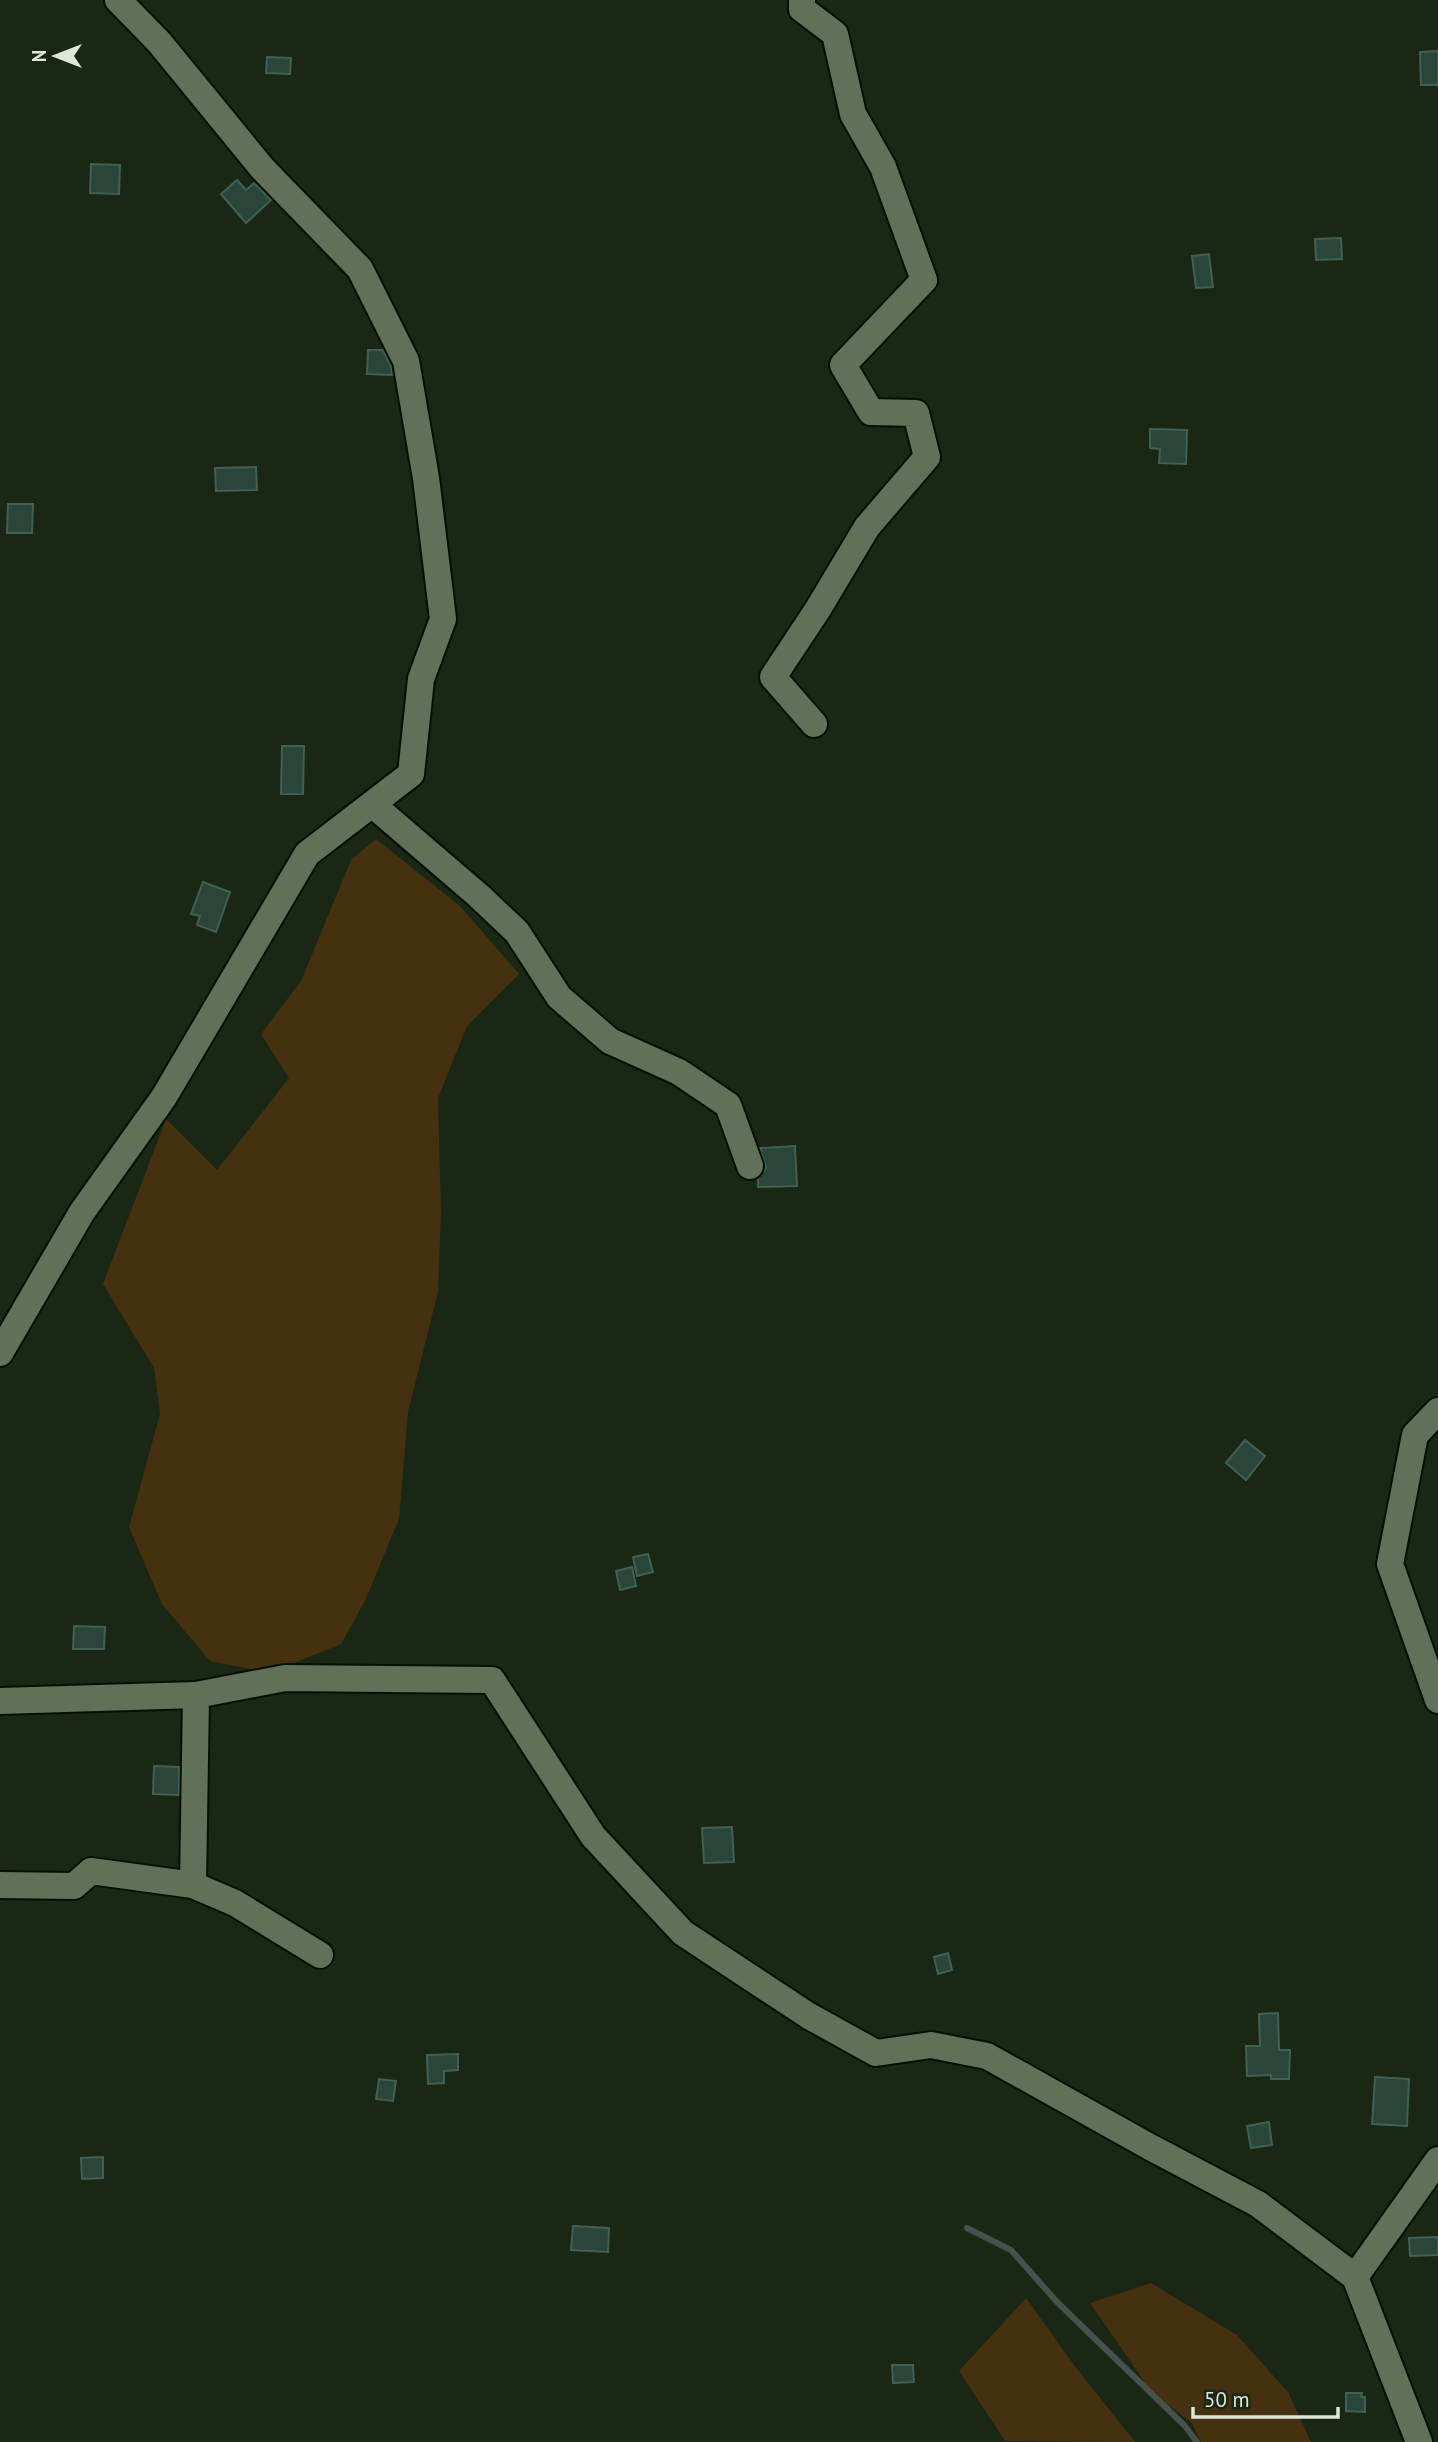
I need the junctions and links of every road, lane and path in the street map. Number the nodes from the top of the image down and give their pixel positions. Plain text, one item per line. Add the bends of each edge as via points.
1 (118, 0) edge
2 (802, 0) edge
3 (814, 724) dead end
4 (373, 805) junction
5 (750, 1166) dead end
6 (0, 1353) edge
7 (1438, 1411) edge
8 (196, 1695) junction
9 (1438, 1700) edge
10 (0, 1701) edge
11 (0, 1885) edge
12 (193, 1885) junction
13 (320, 1955) dead end
14 (1438, 2160) edge
15 (1354, 2277) junction
16 (1419, 2442) edge

1 - 4 street via 159,42 262,168 360,269 406,361 443,619 421,680 411,774
2 - 3 street via 802,9 835,34 853,114 883,167 924,280 843,366 871,412 916,412 927,457 867,527 773,677
4 - 5 street via 517,932 559,997 610,1041 679,1072 728,1105
4 - 6 street via 307,854 164,1097 82,1212
7 - 9 street via 1415,1435 1390,1564
8 - 10 street
8 - 12 street
8 - 15 street via 285,1678 492,1680 593,1836 683,1933 809,2017 876,2053 931,2045 987,2056 1258,2204
11 - 12 street via 74,1886 91,1871
12 - 13 street via 235,1903
14 - 15 street
15 - 16 street

